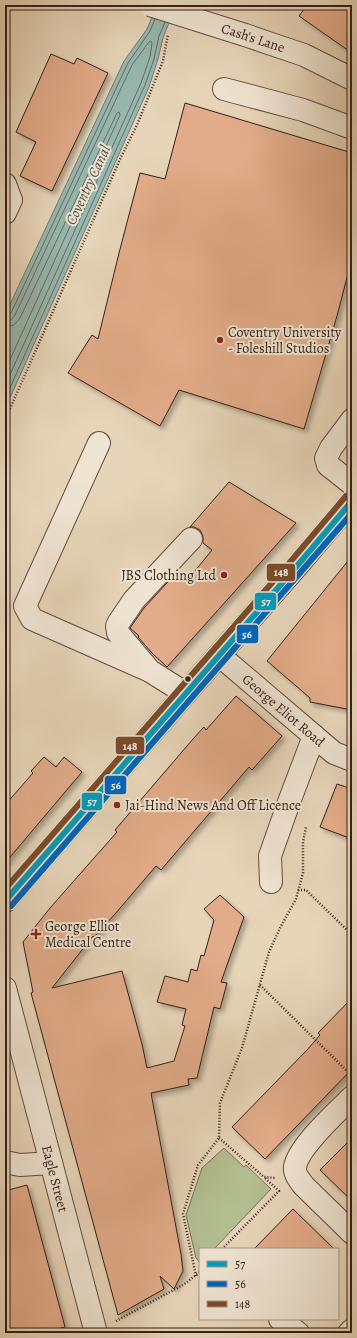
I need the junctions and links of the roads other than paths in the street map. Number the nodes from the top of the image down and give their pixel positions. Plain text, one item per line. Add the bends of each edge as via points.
1 (150, 5) edge
2 (352, 79) edge
3 (224, 88) dead end
4 (352, 128) edge
5 (5, 184) edge
6 (5, 213) edge
7 (352, 420) edge
8 (99, 443) dead end
9 (351, 499) edge
10 (191, 539) dead end
11 (219, 654) junction
12 (150, 671) junction
13 (185, 693) junction
14 (314, 736) junction
15 (352, 760) edge
16 (272, 882) dead end
17 (5, 901) edge
18 (5, 988) edge
19 (10, 1018) edge
20 (352, 1097) edge
21 (5, 1162) edge
22 (52, 1163) junction
23 (352, 1233) edge
24 (281, 1320) edge
25 (352, 1330) edge
26 (93, 1331) edge
27 (298, 1333) edge
28 (349, 1333) edge

1 - 2 street, Cash's Lane, bridge via 304,55
3 - 4 street via 303,110
5 - 6 street via 11,200
7 - 9 street via 326,458
8 - 12 street via 25,606 32,619
9 - 11 main road via 297,566
10 - 12 street via 134,600 117,626 118,633
11 - 13 main road
11 - 14 street, George Eliot Road
12 - 13 street
13 - 17 main road
14 - 15 street, George Eliot Road via 334,753
14 - 16 street via 270,856
18 - 19 street, Eagle Street
19 - 22 street, Eagle Street
20 - 23 street via 305,1146 299,1156 296,1173 304,1186
21 - 22 street
22 - 26 street, Eagle Street
24 - 27 street
25 - 28 street

